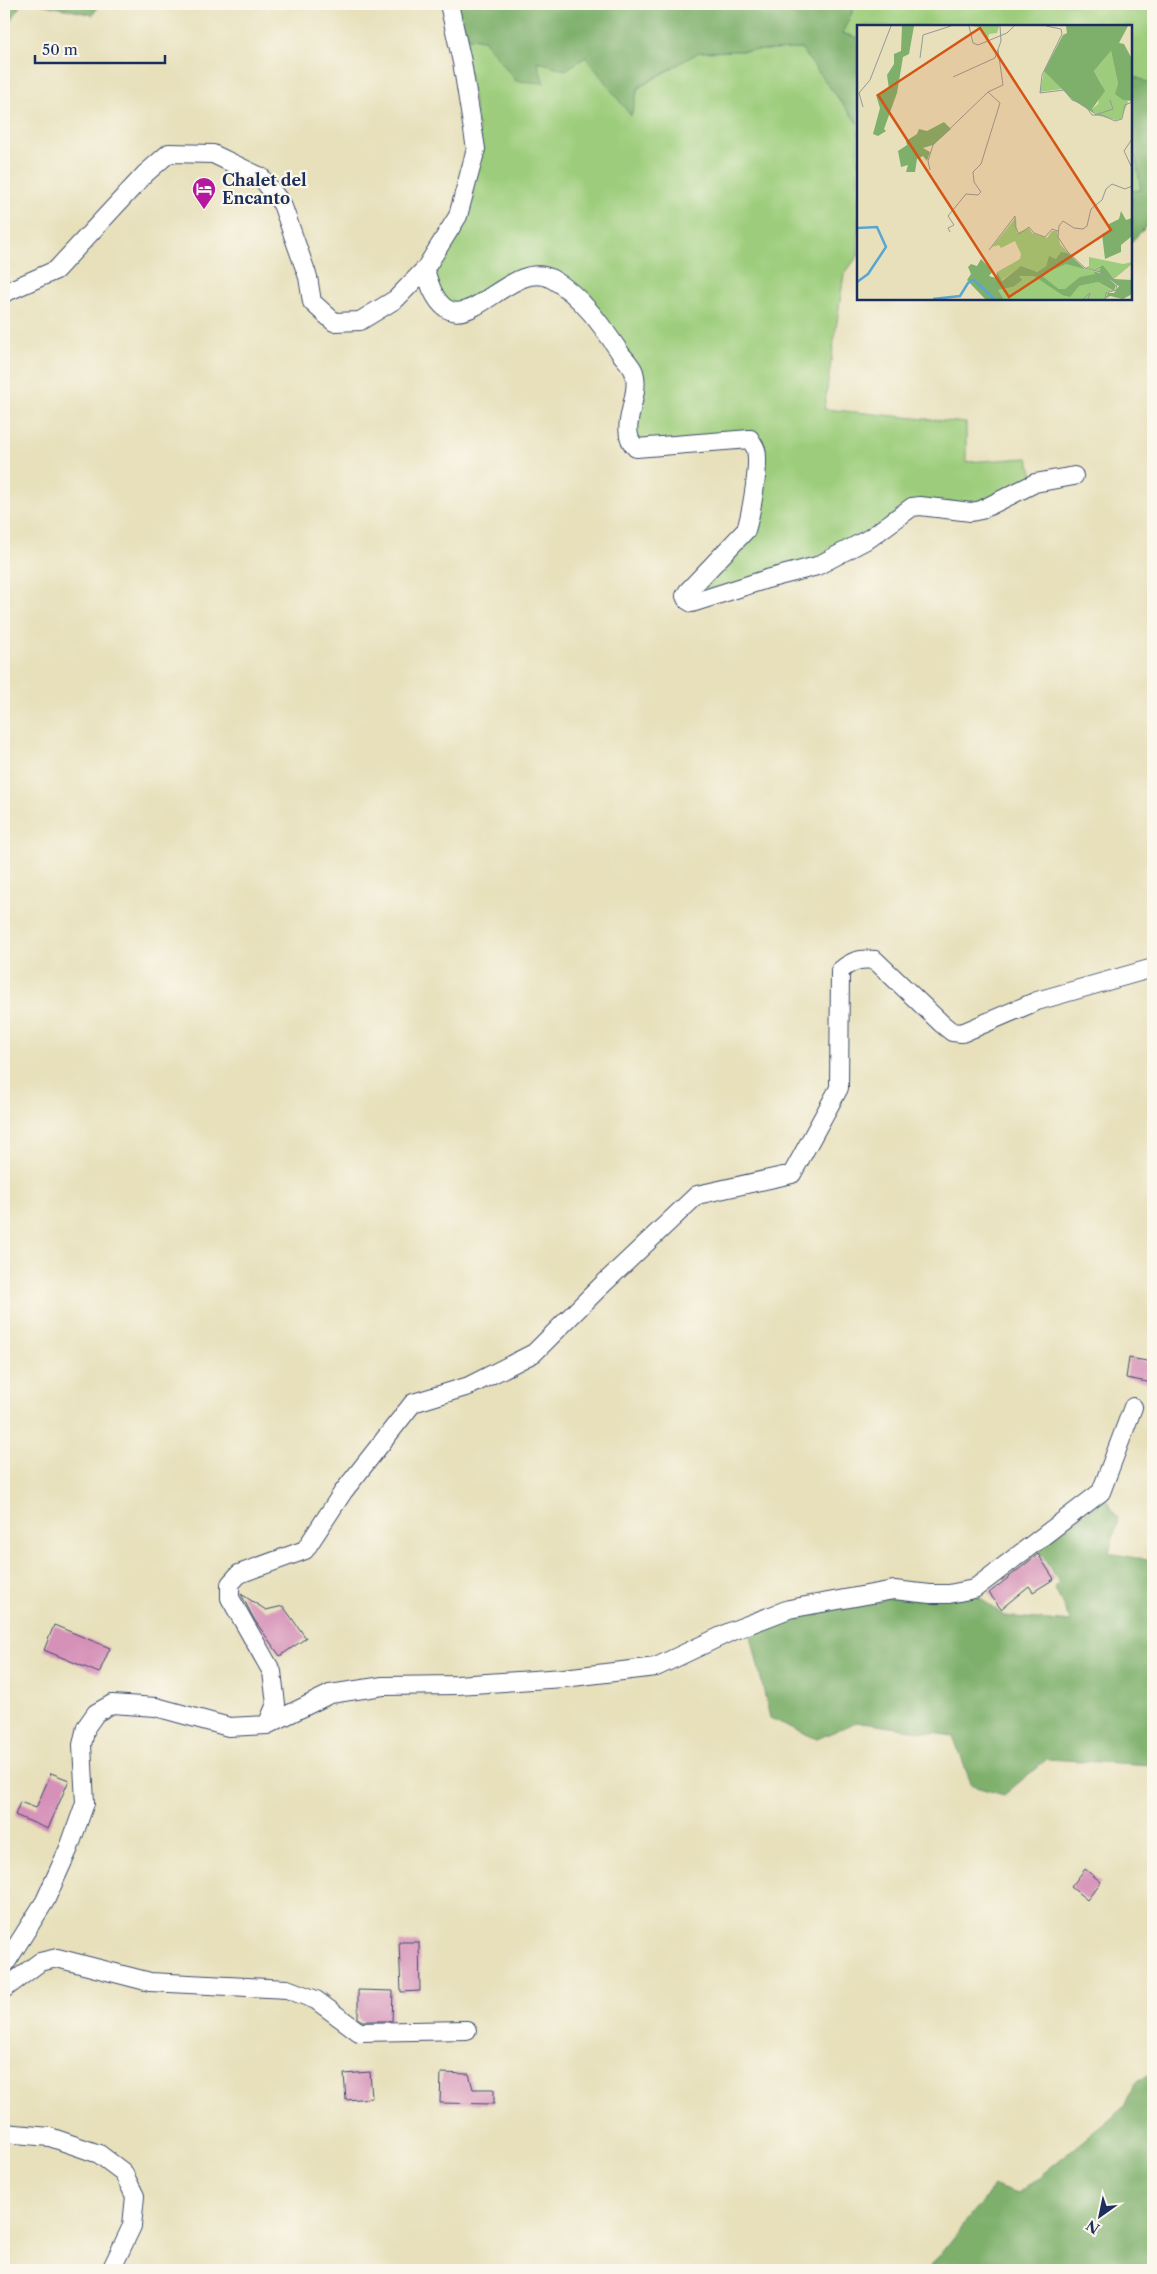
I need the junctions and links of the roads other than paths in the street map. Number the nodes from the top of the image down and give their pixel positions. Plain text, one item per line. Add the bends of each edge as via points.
1 (449, 4) edge
2 (425, 269) junction
3 (4, 293) edge
4 (1074, 476) dead end
5 (1153, 968) edge
6 (1133, 1407) dead end
7 (267, 1725) junction
8 (4, 1966) edge
9 (4, 1989) edge
10 (467, 2030) dead end
11 (4, 2133) edge
12 (111, 2270) edge

1 - 2 street via 476,149 458,216
2 - 3 street via 396,299 360,321 334,322 312,302 308,277 282,204 261,177 213,154 169,153 145,174 56,270
2 - 4 street via 435,298 446,308 461,312 477,307 522,277 535,274 564,285 601,325 634,372 636,388 628,432 629,441 636,448 750,440 757,458 746,530 688,591 685,596 692,603 817,566 870,538 912,508 920,506 971,512 1035,483
5 - 7 street via 1037,1001 962,1033 952,1032 942,1024 875,960 861,958 844,967 840,971 839,1088 792,1174 697,1195 534,1354 469,1386 414,1403 342,1492 305,1550 239,1574 230,1584 230,1598 272,1672 276,1704
6 - 7 street via 1101,1492 974,1589 949,1594 894,1590 788,1609 656,1667 564,1678 383,1686 330,1694
7 - 8 street via 230,1727 156,1707 112,1704 96,1712 86,1727 82,1745 85,1802 69,1848 45,1901
9 - 10 street via 40,1962 57,1958 150,1982 287,1989 316,2000 359,2032
11 - 12 street via 50,2136 99,2154 123,2172 135,2196 132,2226

